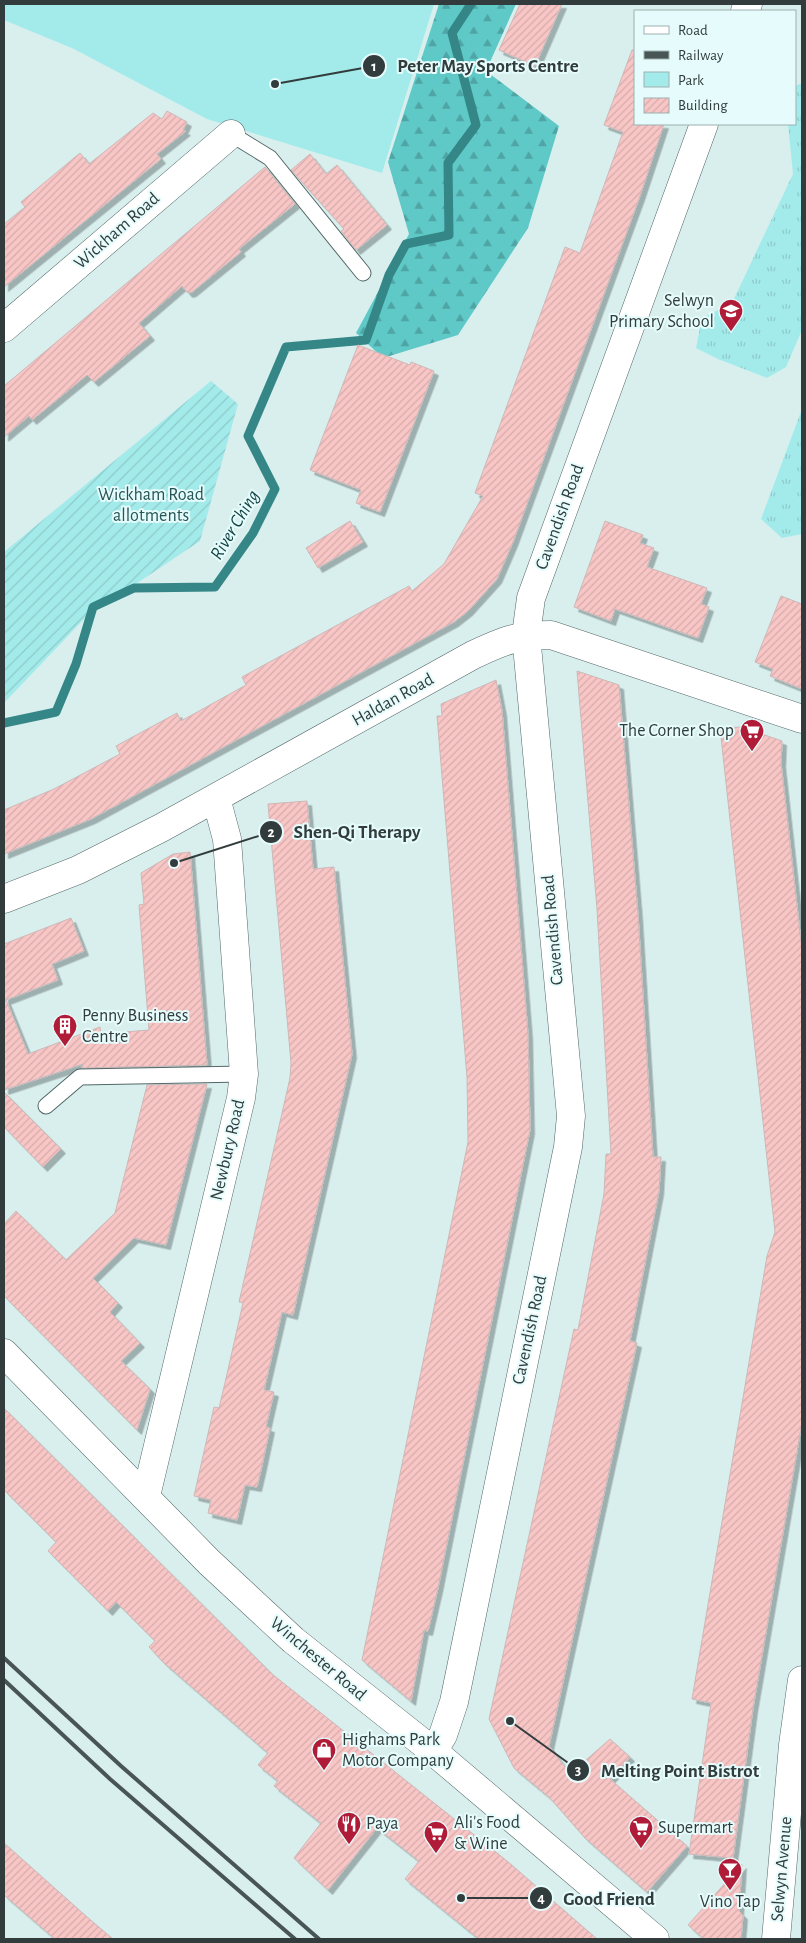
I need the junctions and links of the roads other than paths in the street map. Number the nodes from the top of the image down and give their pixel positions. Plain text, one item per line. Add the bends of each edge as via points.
1 (704, 125) edge
2 (231, 134) joint
3 (363, 273) dead end
4 (4, 328) edge
5 (526, 635) junction
6 (802, 719) edge
7 (216, 798) junction
8 (4, 899) edge
9 (244, 1074) junction
10 (46, 1106) dead end
11 (4, 1353) edge
12 (146, 1496) junction
13 (802, 1680) edge
14 (433, 1751) junction
15 (655, 1939) edge
16 (776, 1939) edge

1 - 5 street, Cavendish Road via 531,598
2 - 3 lane via 270,158
2 - 4 street, Wickham Road
5 - 6 street, Haldan Road via 550,635
5 - 7 street, Haldan Road via 506,639 473,655
5 - 14 street, Cavendish Road via 571,1116 568,1147 454,1702 443,1736
7 - 8 street, Haldan Road via 78,870
7 - 9 street, Newbury Road via 227,840
9 - 10 lane via 80,1077
9 - 12 street, Newbury Road via 241,1098
11 - 12 street, Winchester Road
12 - 14 street, Winchester Road via 209,1562 293,1640
13 - 16 street, Selwyn Avenue via 792,1745
14 - 15 street, Winchester Road

